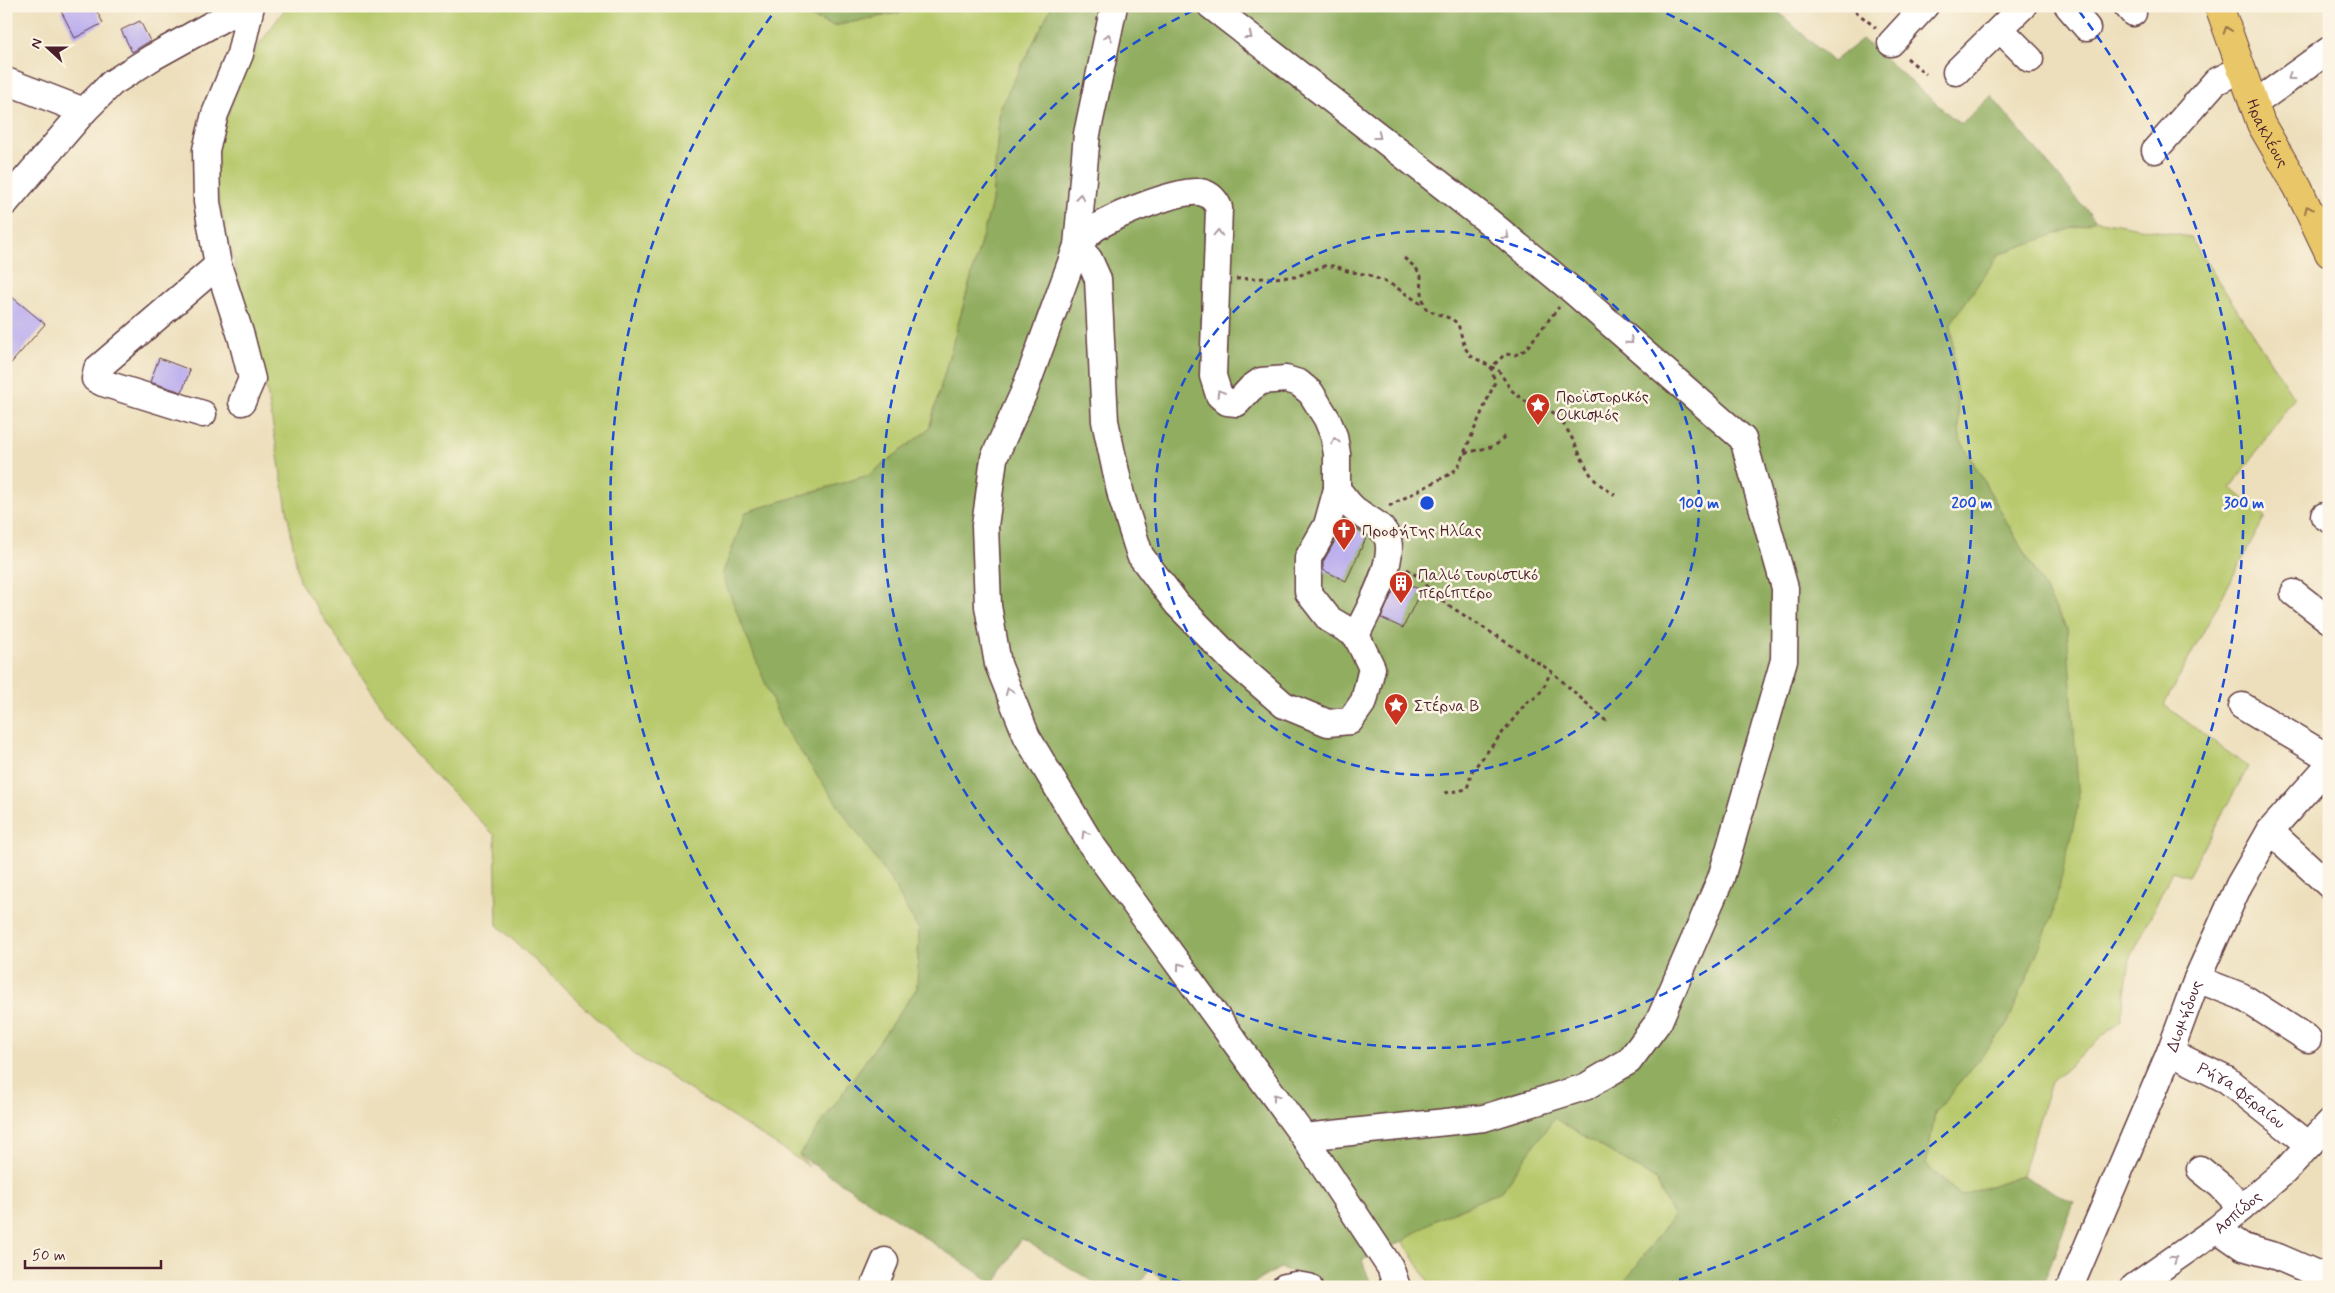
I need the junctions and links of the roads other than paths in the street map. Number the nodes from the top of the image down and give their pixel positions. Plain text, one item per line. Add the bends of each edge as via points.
1 (245, 6) edge
2 (251, 6) edge
3 (1114, 6) edge
4 (1211, 6) edge
5 (1926, 6) edge
6 (2023, 6) edge
7 (2068, 6) edge
8 (2219, 6) edge
9 (2000, 28) junction
10 (2087, 28) dead end
11 (1891, 43) road end
12 (2329, 50) edge
13 (2030, 59) dead end
14 (2240, 68) junction
15 (1956, 72) dead end
16 (6, 81) edge
17 (2254, 104) junction
18 (84, 111) junction
19 (2155, 150) dead end
20 (6, 202) edge
21 (1077, 246) junction
22 (2329, 254) edge
23 (218, 265) junction
24 (242, 402) dead end
25 (203, 414) dead end
26 (1338, 489) junction
27 (2294, 593) dead end
28 (2329, 620) edge
29 (1356, 635) junction
30 (2242, 706) dead end
31 (2329, 758) edge
32 (2324, 780) edge
33 (2270, 831) junction
34 (2329, 885) edge
35 (2197, 980) junction
36 (2308, 1039) dead end
37 (2170, 1052) junction
38 (2329, 1123) edge
39 (1304, 1137) junction
40 (2309, 1145) junction
41 (2200, 1169) dead end
42 (2242, 1208) junction
43 (2217, 1229) junction
44 (885, 1262) dead end
45 (2329, 1278) edge
46 (874, 1287) edge
47 (1285, 1287) edge
48 (1309, 1287) edge
49 (1397, 1287) edge
50 (2070, 1287) edge
51 (2134, 1287) edge

1 - 18 street via 130,71 112,83
2 - 23 street via 240,54 215,114 206,150 207,202
21 -> 3 street via 1087,134
4 -> 39 street via 1480,215 1573,291 1743,440 1785,588 1784,660 1721,878 1659,1021 1629,1061 1585,1087 1484,1118
5 - 11 street
6 - 9 street
7 - 10 street
14 -> 8 main road, Ηρακλέους
9 - 13 street
9 - 15 street
12 -> 17 street
14 - 17 main road, Ηρακλέους
14 - 19 street via 2215,82
16 - 18 street
22 -> 17 main road, Ηρακλέους via 2298,188 2261,124
18 - 20 street
26 -> 21 street via 1334,436 1311,393 1299,383 1286,379 1261,380 1237,403 1227,402 1219,395 1213,376 1219,208 1210,195 1188,193 1142,206 1099,225
21 - 29 street via 1089,259 1098,279 1105,421 1121,495 1140,555 1177,604 1233,660 1284,705 1328,723 1350,721 1364,701 1372,668
39 -> 21 street via 1091,844 1027,737 998,664 988,606 985,526 994,458 1024,392
23 - 24 street via 252,379
23 - 25 street via 97,369 95,378
26 - 29 street via 1354,508 1374,521 1388,537 1389,560 1376,596
26 - 29 street via 1327,524 1308,558 1308,592 1329,619
27 - 28 street
30 - 31 street
32 - 33 street, Διομήδους
33 - 34 street
33 - 35 street, Διομήδους via 2239,885
35 - 36 street via 2241,996
35 - 37 street, Διομήδους
37 - 40 street, Ρήγα Φεραίου via 2227,1080
37 - 50 street, Διομήδους
38 - 40 street, Ασπίδος
39 - 49 street via 1390,1267
40 - 42 street, Ασπίδος via 2285,1171
41 - 42 street
42 - 43 street, Ασπίδος
43 - 45 street via 2243,1247
51 -> 43 street, Ασπίδος
44 - 46 street
47 - 48 street

